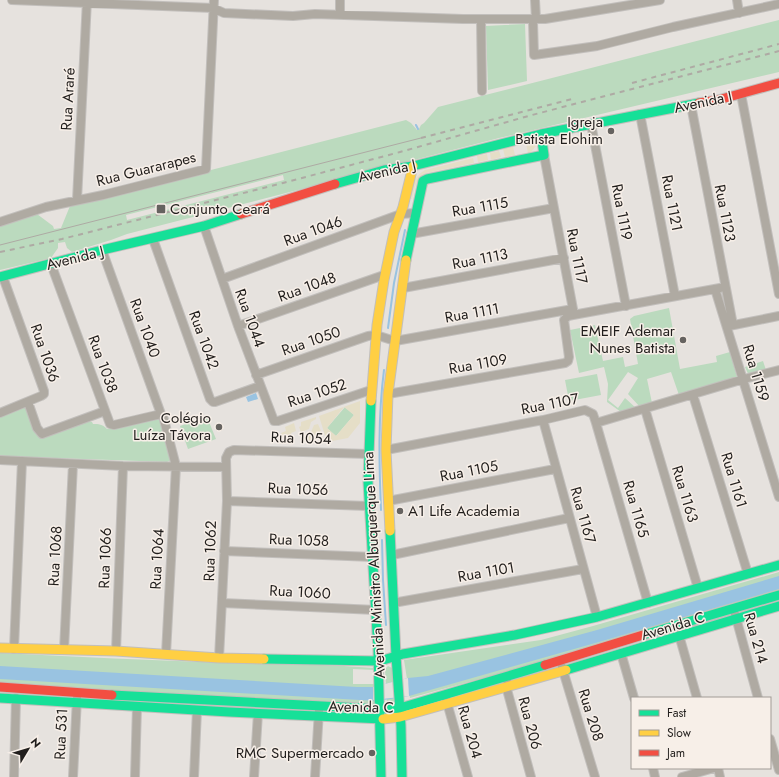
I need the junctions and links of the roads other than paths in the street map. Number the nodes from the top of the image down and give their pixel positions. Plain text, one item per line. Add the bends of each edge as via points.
1 (12, 0) edge
2 (340, 0) edge
3 (535, 0) edge
4 (660, 0) edge
5 (737, 0) edge
6 (87, 1) edge
7 (648, 1) edge
8 (616, 3) edge
9 (214, 4) edge
10 (779, 4) edge
11 (739, 13) junction
12 (340, 14) junction
13 (480, 19) junction
14 (536, 19) junction
15 (779, 83) edge
16 (482, 91) dead end
17 (741, 94) junction
18 (691, 105) junction
19 (640, 114) junction
20 (591, 124) junction
21 (541, 134) junction
22 (544, 155) junction
23 (414, 166) junction
24 (77, 200) junction
25 (554, 208) junction
26 (415, 213) junction
27 (401, 214) junction
28 (0, 222) edge
29 (204, 226) junction
30 (411, 234) junction
31 (153, 239) junction
32 (102, 250) junction
33 (564, 258) junction
34 (51, 264) junction
35 (384, 275) junction
36 (1, 277) edge
37 (222, 279) junction
38 (725, 286) junction
39 (403, 288) junction
40 (715, 289) junction
41 (779, 294) edge
42 (675, 296) junction
43 (626, 306) junction
44 (573, 312) junction
45 (779, 316) edge
46 (238, 326) junction
47 (730, 326) junction
48 (376, 335) junction
49 (395, 341) junction
50 (779, 370) edge
51 (256, 375) junction
52 (744, 380) junction
53 (260, 386) junction
54 (371, 390) junction
55 (388, 394) junction
56 (693, 395) junction
57 (28, 402) junction
58 (645, 409) junction
59 (105, 411) junction
60 (0, 413) edge
61 (161, 414) junction
62 (272, 419) joint
63 (542, 420) junction
64 (596, 423) junction
65 (234, 450) joint
66 (386, 450) junction
67 (368, 454) junction
68 (0, 460) edge
69 (22, 461) junction
70 (73, 464) junction
71 (123, 466) junction
72 (176, 466) junction
73 (226, 467) junction
74 (555, 469) junction
75 (779, 497) edge
76 (227, 501) junction
77 (388, 501) junction
78 (368, 506) junction
79 (570, 518) junction
80 (371, 522) junction
81 (389, 523) junction
82 (224, 551) junction
83 (392, 555) junction
84 (373, 557) junction
85 (779, 565) edge
86 (583, 569) junction
87 (748, 574) junction
88 (698, 588) junction
89 (779, 595) edge
90 (222, 602) junction
91 (393, 603) junction
92 (648, 603) junction
93 (779, 606) edge
94 (733, 608) junction
95 (376, 610) junction
96 (597, 617) junction
97 (736, 619) junction
98 (679, 635) junction
99 (0, 648) edge
100 (14, 649) junction
101 (64, 650) junction
102 (116, 651) junction
103 (621, 653) junction
104 (166, 654) junction
105 (396, 656) junction
106 (219, 658) junction
107 (380, 661) junction
108 (560, 661) junction
109 (563, 671) junction
110 (506, 682) junction
111 (0, 687) edge
112 (77, 697) junction
113 (634, 697) edge
114 (697, 697) edge
115 (758, 697) edge
116 (0, 698) edge
117 (16, 698) junction
118 (446, 699) junction
119 (229, 700) junction
120 (381, 704) junction
121 (137, 706) junction
122 (197, 710) junction
123 (319, 710) junction
124 (229, 712) junction
125 (400, 712) junction
126 (258, 713) junction
127 (382, 719) junction
128 (774, 748) edge
129 (710, 769) edge
130 (779, 770) edge
131 (14, 777) edge
132 (73, 777) edge
133 (135, 777) edge
134 (194, 777) edge
135 (254, 777) edge
136 (315, 777) edge
137 (381, 777) edge
138 (402, 777) edge
139 (468, 777) edge
140 (531, 777) edge
141 (595, 777) edge
142 (682, 777) edge

1 - 6 street
2 - 12 street
3 - 14 street
4 - 7 street
5 - 11 street
6 - 9 street
6 - 24 street, Rua Araré
7 - 8 street
8 - 14 street via 577,14
9 - 12 street via 224,13 293,16
9 - 24 street, Rua Guararapes via 206,169
10 - 11 street
11 - 14 street via 597,46 534,56 533,22
12 - 13 street
13 - 14 street
13 - 16 street
15 - 17 street, Avenida J
17 - 18 street, Avenida J
17 - 41 street
18 - 19 street, Avenida J
18 - 38 street, Rua 1123
19 - 20 street, Avenida J
19 - 42 street, Rua 1121
20 - 21 street, Avenida J
20 - 43 street, Rua 1119
21 - 22 street
21 - 23 street, Avenida J
22 - 25 street, Rua 1117
22 - 26 street, Avenida Ministro Albuquerque Lima via 423,181
23 - 27 street, Avenida Ministro Albuquerque Lima
23 - 29 street, Avenida J via 384,170
24 - 28 street, Rua Guararapes
25 - 30 street, Rua 1115
25 - 33 street, Rua 1117
26 - 27 street, Rua 1046
26 - 30 street, Avenida Ministro Albuquerque Lima
27 - 35 street, Avenida Ministro Albuquerque Lima via 393,234
27 - 37 street, Rua 1046
29 - 31 street, Avenida J
29 - 37 street, Rua 1044
30 - 39 street, Avenida Ministro Albuquerque Lima
31 - 32 street, Avenida J
31 - 53 street, Rua 1042 via 210,399 216,402
32 - 34 street, Avenida J
32 - 61 street, Rua 1040
33 - 39 street, Rua 1113
33 - 44 street, Rua 1117
34 - 36 street, Avenida J
34 - 59 street, Rua 1038
35 - 46 street, Rua 1048
35 - 48 street, Avenida Ministro Albuquerque Lima
36 - 57 street, Rua 1036 via 44,391 44,394
37 - 46 street, Rua 1044
38 - 40 street, Rua 1111
38 - 47 street, Rua 1123
39 - 49 street, Avenida Ministro Albuquerque Lima
40 - 42 street, Rua 1111
40 - 47 street, Rua 1159
42 - 43 street, Rua 1111
43 - 44 street, Rua 1111
44 - 49 street, Rua 1111
44 - 55 street, Rua 1109 via 564,320 569,356 565,363
45 - 47 street
46 - 51 street, Rua 1044
47 - 52 street, Rua 1159
48 - 49 street, Rua 1111
48 - 51 street, Rua 1050
48 - 54 street, Avenida Ministro Albuquerque Lima
49 - 55 street, Avenida Ministro Albuquerque Lima
50 - 52 street, Rua 1107
51 - 53 street, Rua 1044
52 - 56 street, Rua 1107
52 - 75 street, Rua 1159
53 - 62 street, Rua 1044
54 - 62 street, Rua 1052 via 278,421
54 - 67 street, Avenida Ministro Albuquerque Lima
55 - 66 street, Avenida Ministro Albuquerque Lima
56 - 58 street, Rua 1107
56 - 87 street, Rua 1161
57 - 59 street via 37,428 42,434
57 - 60 street, Rua 1036
58 - 64 street, Rua 1107
58 - 88 street, Rua 1163
59 - 61 street, Rua 1038 via 110,424 114,425
61 - 72 street, Rua 1040
63 - 64 street, Rua 1107 via 585,410 593,414
63 - 66 street, Rua 1107
63 - 74 street, Rua 1167
64 - 92 street, Rua 1165
65 - 67 street, Rua 1054
65 - 73 street, Rua 1062 via 229,452 226,458
66 - 77 street, Avenida Ministro Albuquerque Lima
67 - 78 street, Avenida Ministro Albuquerque Lima
68 - 69 street
69 - 70 street
69 - 100 street
70 - 71 street
70 - 101 street, Rua 1068
71 - 72 street
71 - 102 street, Rua 1066
72 - 73 street
72 - 104 street, Rua 1064
73 - 76 street, Rua 1062
74 - 77 street, Rua 1105
74 - 79 street, Rua 1167
76 - 78 street, Rua 1056
76 - 82 street, Rua 1062
77 - 81 street, Avenida Ministro Albuquerque Lima
78 - 80 street, Avenida Ministro Albuquerque Lima
79 - 83 street
79 - 86 street, Rua 1167
80 - 81 street
80 - 84 street, Avenida Ministro Albuquerque Lima
81 - 83 street, Avenida Ministro Albuquerque Lima
82 - 84 street, Rua 1058
82 - 90 street, Rua 1062
83 - 91 street, Avenida Ministro Albuquerque Lima
84 - 95 street, Avenida Ministro Albuquerque Lima
85 - 87 street, Avenida C
86 - 91 street, Rua 1101
86 - 96 street, Rua 1167
87 - 88 street, Avenida C
88 - 92 street, Avenida C
89 - 94 street, Avenida C
90 - 95 street, Rua 1060
90 - 106 street, Rua 1062
91 - 105 street, Avenida Ministro Albuquerque Lima
92 - 96 street, Avenida C
93 - 97 street, Avenida C
94 - 97 street, Rua 214
94 - 108 street, Avenida C
95 - 107 street, Avenida Ministro Albuquerque Lima
96 - 105 street, Avenida C via 516,635
97 - 98 street, Avenida C
97 - 115 street, Rua 214
98 - 103 street, Avenida C
98 - 114 street
99 - 100 street, Avenida C
100 - 101 street, Avenida C
101 - 102 street, Avenida C
102 - 104 street, Avenida C
103 - 109 street, Avenida C
103 - 113 street
104 - 106 street, Avenida C
105 - 107 street, Avenida C
105 - 125 street, Avenida Ministro Albuquerque Lima
106 - 107 street, Avenida C
107 - 120 street, Avenida Ministro Albuquerque Lima
108 - 109 street, Rua 208
108 - 110 street, Avenida C
109 - 110 street, Avenida C
109 - 141 street, Rua 208
110 - 118 street, Avenida C
110 - 140 street, Rua 206
111 - 112 street, Avenida C
112 - 117 street, Avenida C
112 - 119 street, Avenida C
112 - 121 street, Avenida C
112 - 132 street, Rua 531
116 - 117 street, Avenida C
117 - 131 street
118 - 125 street, Avenida C
118 - 139 street, Rua 204
119 - 123 street, Avenida C
119 - 124 street
120 - 123 street, Avenida C
120 - 125 street, Avenida C
120 - 127 street, Avenida Ministro Albuquerque Lima
121 - 122 street, Avenida C
121 - 133 street
122 - 124 street, Avenida C
122 - 134 street
123 - 126 street, Avenida C
123 - 127 street, Avenida C
123 - 136 street
124 - 126 street, Avenida C
125 - 127 street, Avenida C
125 - 138 street, Avenida Ministro Albuquerque Lima
126 - 135 street
127 - 137 street, Avenida Ministro Albuquerque Lima
128 - 130 street
129 - 142 street

